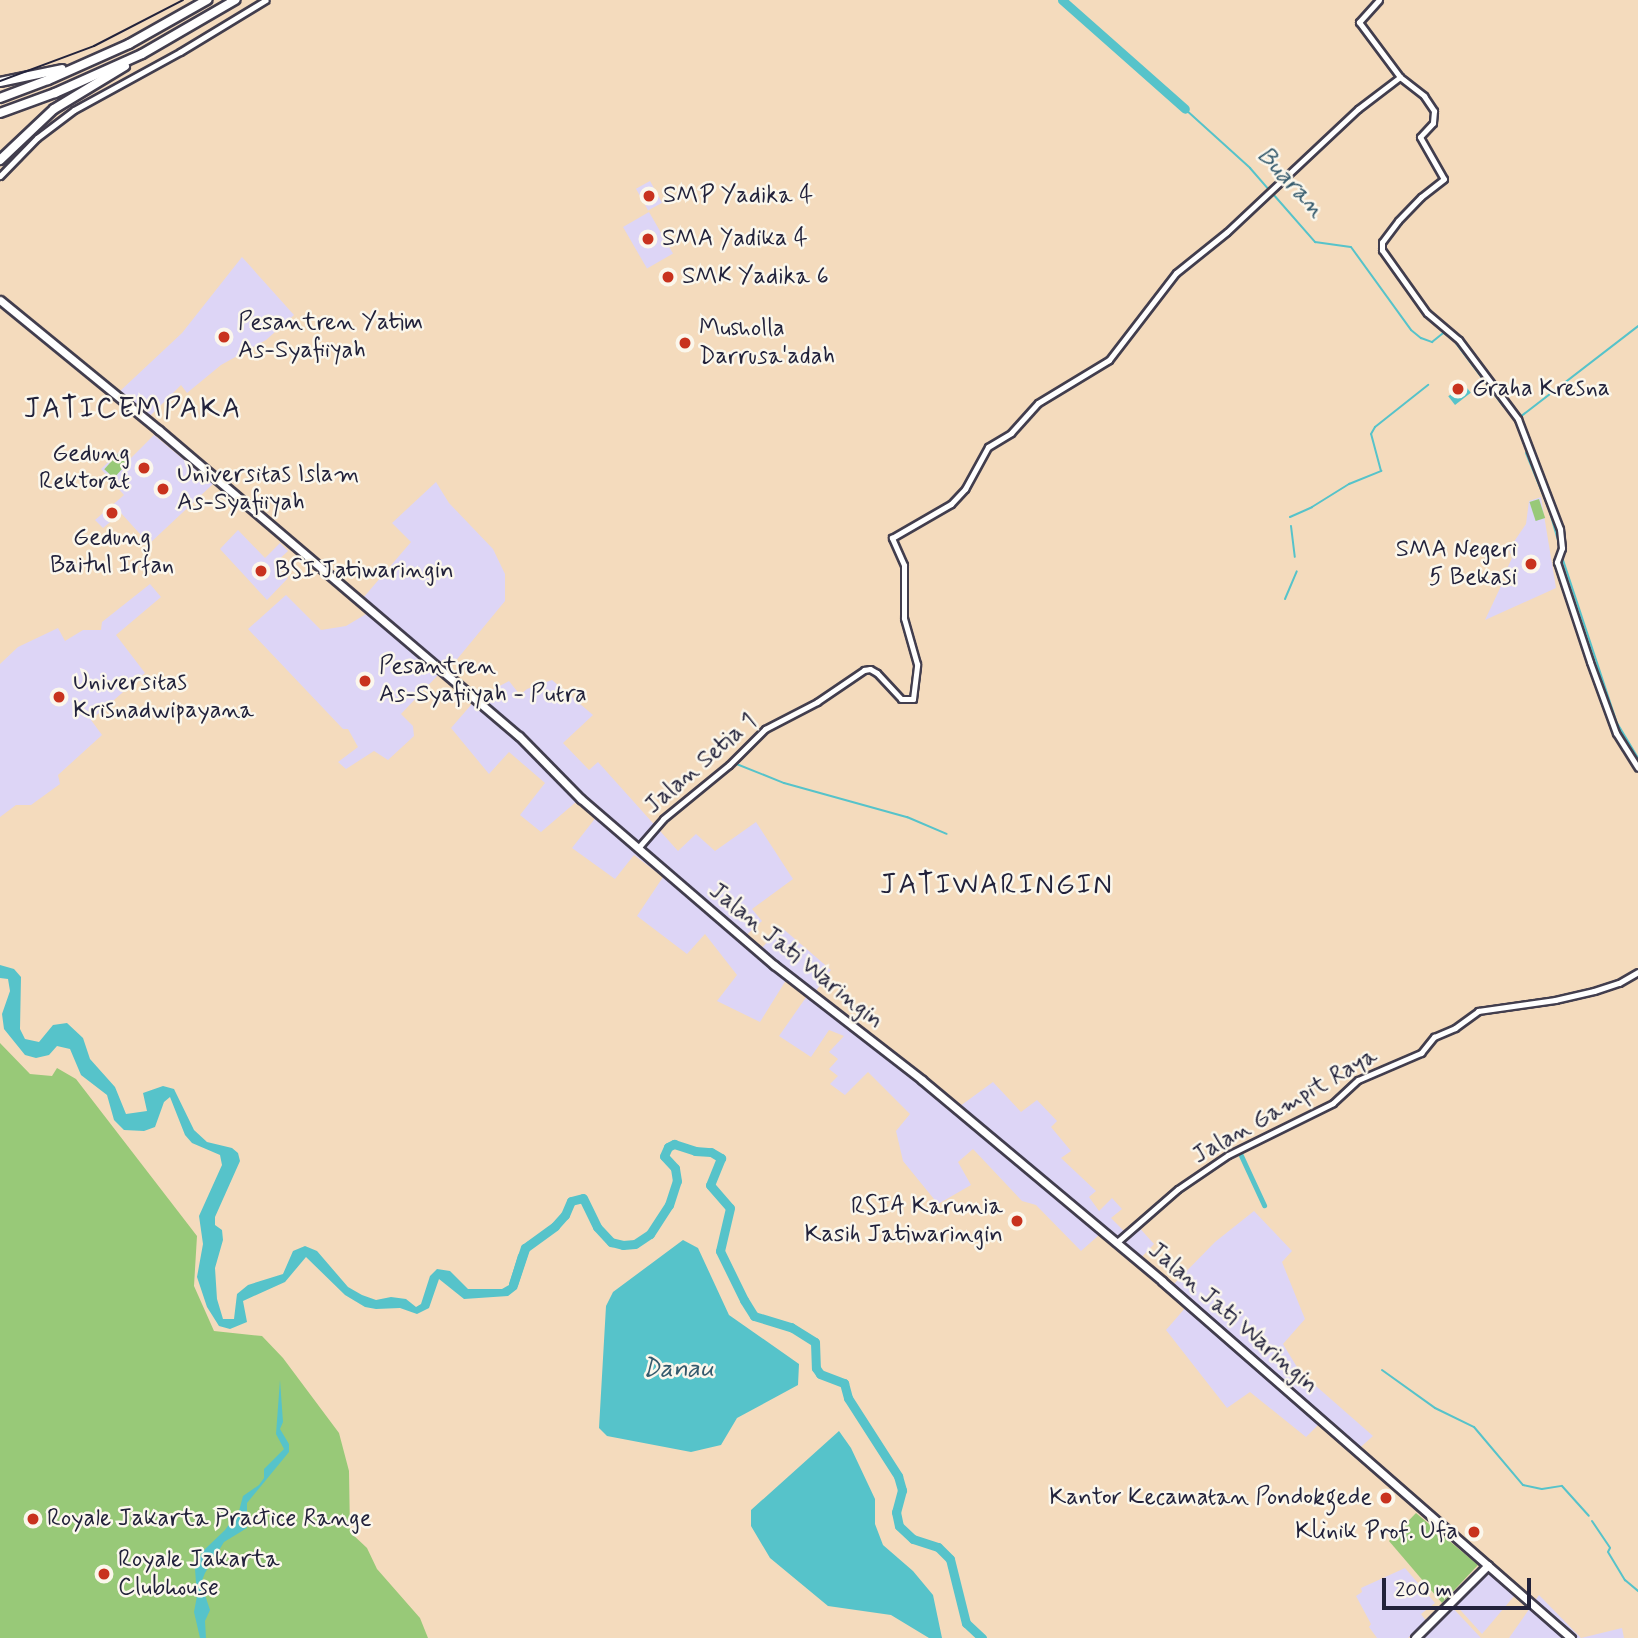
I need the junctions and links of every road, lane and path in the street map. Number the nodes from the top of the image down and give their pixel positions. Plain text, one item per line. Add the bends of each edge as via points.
1 (207, 0) edge
2 (235, 0) edge
3 (266, 0) edge
4 (1379, 0) edge
5 (142, 54) junction
6 (77, 66) junction
7 (1400, 77) junction
8 (0, 82) edge
9 (0, 97) edge
10 (0, 113) edge
11 (0, 160) edge
12 (0, 176) edge
13 (0, 300) edge
14 (1638, 768) edge
15 (638, 848) junction
16 (1638, 972) edge
17 (1116, 1243) junction
18 (1489, 1564) junction
19 (1415, 1638) edge
20 (1571, 1638) edge

1 - 6 highway via 129,44
2 - 5 highway
3 - 12 street via 75,110 37,138
4 - 7 street via 1359,22
5 - 10 highway
5 - 11 highway via 54,109
6 - 8 highway
6 - 9 highway
7 - 14 street via 1424,96 1434,111 1436,118 1420,137 1444,179 1413,203 1382,242 1382,250 1427,313 1459,340 1518,419 1560,529 1557,562 1565,586 1616,733
7 - 15 street, Jalan Setia 1 via 1358,109 1170,279 1109,360 1038,403 1010,433 988,447 965,489 951,504 892,538 904,565 904,618 917,664 913,699 901,699 877,673 864,670 765,729 663,819
13 - 15 main road, Jalan Jati Waringin via 519,736
15 - 17 main road, Jalan Jati Waringin via 774,965 922,1080
16 - 17 street, Jalan Gampit Raya via 1619,984 1552,1001 1478,1011 1434,1037 1421,1053 1358,1080 1333,1102 1218,1161
17 - 18 main road, Jalan Jati Waringin
18 - 19 main road
18 - 20 main road, Jalan Jati Waringin

